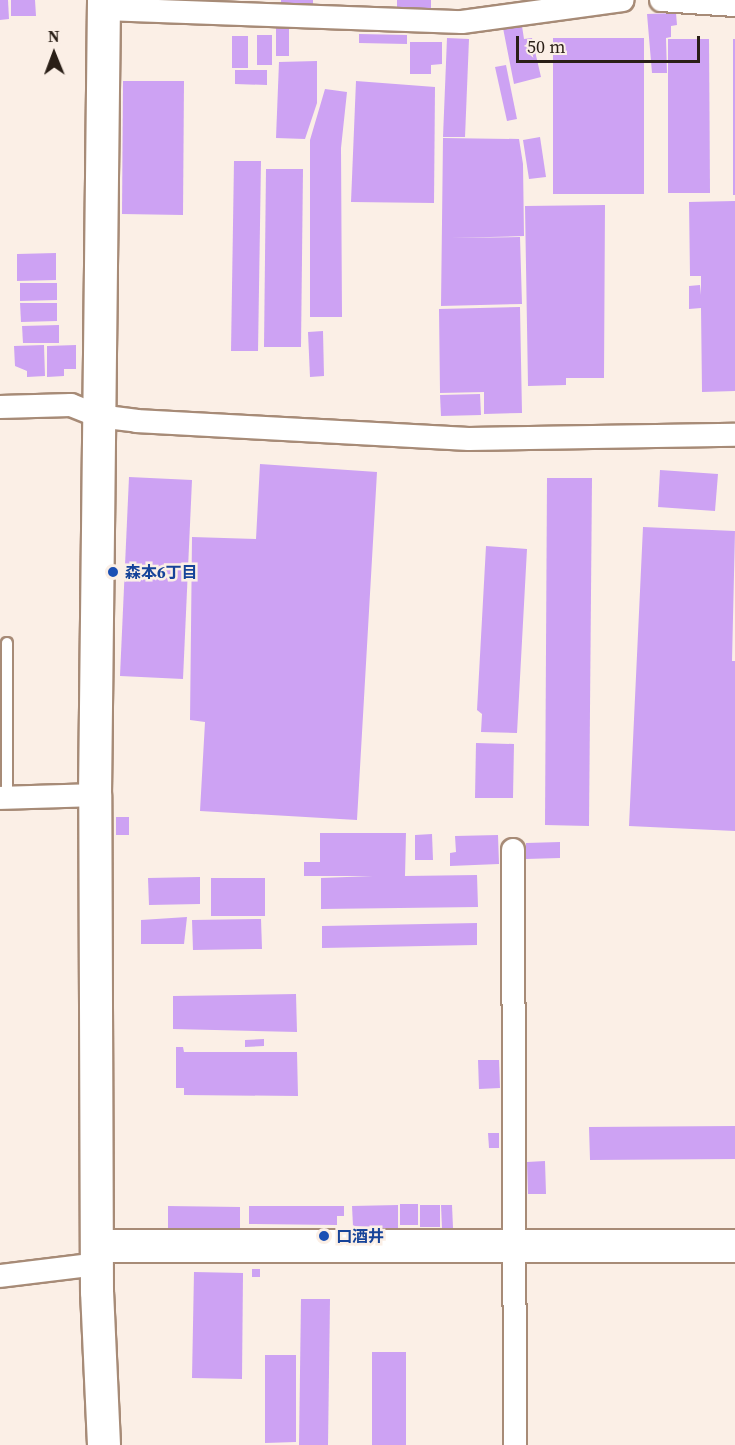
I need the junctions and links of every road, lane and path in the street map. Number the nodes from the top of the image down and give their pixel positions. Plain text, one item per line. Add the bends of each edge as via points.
1 (622, 0) edge
2 (661, 0) edge
3 (735, 4) edge
4 (104, 5) edge
5 (0, 407) edge
6 (98, 416) junction
7 (735, 435) edge
8 (8, 643) dead end
9 (95, 795) junction
10 (4, 798) edge
11 (513, 850) dead end
12 (514, 1245) junction
13 (735, 1246) edge
14 (98, 1255) junction
15 (0, 1276) edge
16 (104, 1445) edge
17 (515, 1445) edge

1 - 4 street via 462,22
2 - 3 street
4 - 6 street
5 - 6 street via 71,405
6 - 7 street via 469,439
6 - 9 street
8 - 10 lane
9 - 10 street
9 - 14 street
11 - 12 street
12 - 13 street
12 - 14 street
12 - 17 street
14 - 15 street
14 - 16 street

